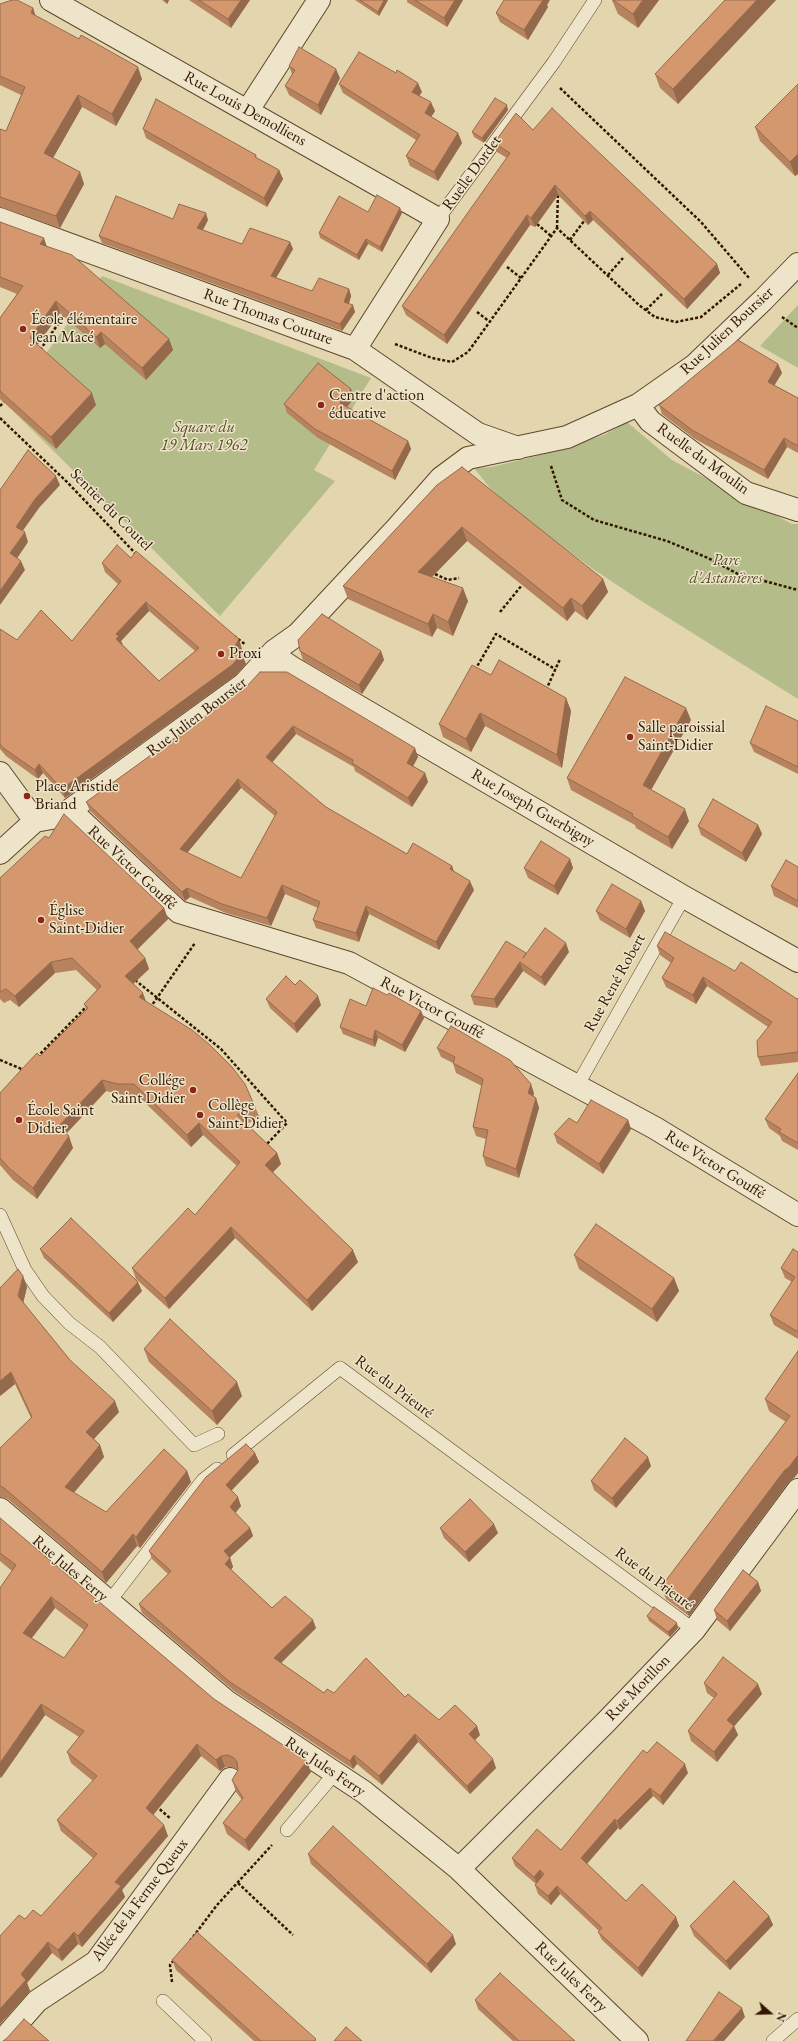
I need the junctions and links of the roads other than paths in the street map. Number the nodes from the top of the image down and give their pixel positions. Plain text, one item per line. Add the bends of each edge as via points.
1 (51, 0) edge
2 (319, 0) edge
3 (595, 0) edge
4 (248, 110) junction
5 (0, 219) edge
6 (438, 219) junction
7 (798, 264) edge
8 (360, 341) junction
9 (638, 405) junction
10 (519, 448) junction
11 (798, 510) edge
12 (266, 661) junction
13 (0, 773) edge
14 (70, 810) junction
15 (35, 821) junction
16 (0, 853) edge
17 (684, 897) junction
18 (798, 961) edge
19 (577, 1086) junction
20 (0, 1215) edge
21 (798, 1216) edge
22 (218, 1434) dead end
23 (798, 1490) edge
24 (0, 1509) edge
25 (109, 1602) junction
26 (694, 1630) junction
27 (335, 1773) junction
28 (230, 1779) dead end
29 (288, 1830) road end
30 (458, 1870) junction
31 (163, 2001) road end
32 (798, 2019) edge
33 (2, 2041) edge
34 (205, 2041) edge
35 (637, 2041) edge
36 (773, 2041) edge

1 - 4 street, Rue Louis Demolliens
2 - 4 street
3 - 6 lane, Ruelle Dordet via 544,75
4 - 6 street, Rue Louis Demolliens
5 - 8 street, Rue Thomas Couture
6 - 8 street, Ruelle Dordet
7 - 9 street, Rue Julien Boursier via 695,365
8 - 10 street, Rue Thomas Couture via 478,434
9 - 10 street, Rue Julien Boursier via 568,437
9 - 11 street, Ruelle du Moulin via 650,421 746,493
10 - 12 street, Rue Julien Boursier via 468,458 441,478 298,634 274,651
12 - 14 street, Rue Julien Boursier via 244,684
12 - 17 street, Rue Joseph Guerbigny via 285,663
13 - 15 street
14 - 15 street, Rue Julien Boursier via 57,817
14 - 19 street, Rue Victor Gouffé via 179,912 349,963
15 - 16 street
17 - 18 street, Rue Joseph Guerbigny
17 - 19 lane, Rue René Robert
19 - 21 street, Rue Victor Gouffé via 655,1128
20 - 22 lane via 25,1270 43,1296 69,1323 100,1347 194,1445
23 - 26 street, Rue Morillon
24 - 25 street, Rue Jules Ferry
25 - 26 lane, Rue du Prieuré via 203,1480 340,1368
25 - 27 street, Rue Jules Ferry via 226,1701 262,1735
26 - 30 street, Rue Morillon
27 - 29 lane
27 - 30 street, Rue Jules Ferry via 364,1792
28 - 33 street, Allée de la Ferme Queux via 96,1962 37,2000
30 - 35 street, Rue Jules Ferry
31 - 34 lane
32 - 36 lane

